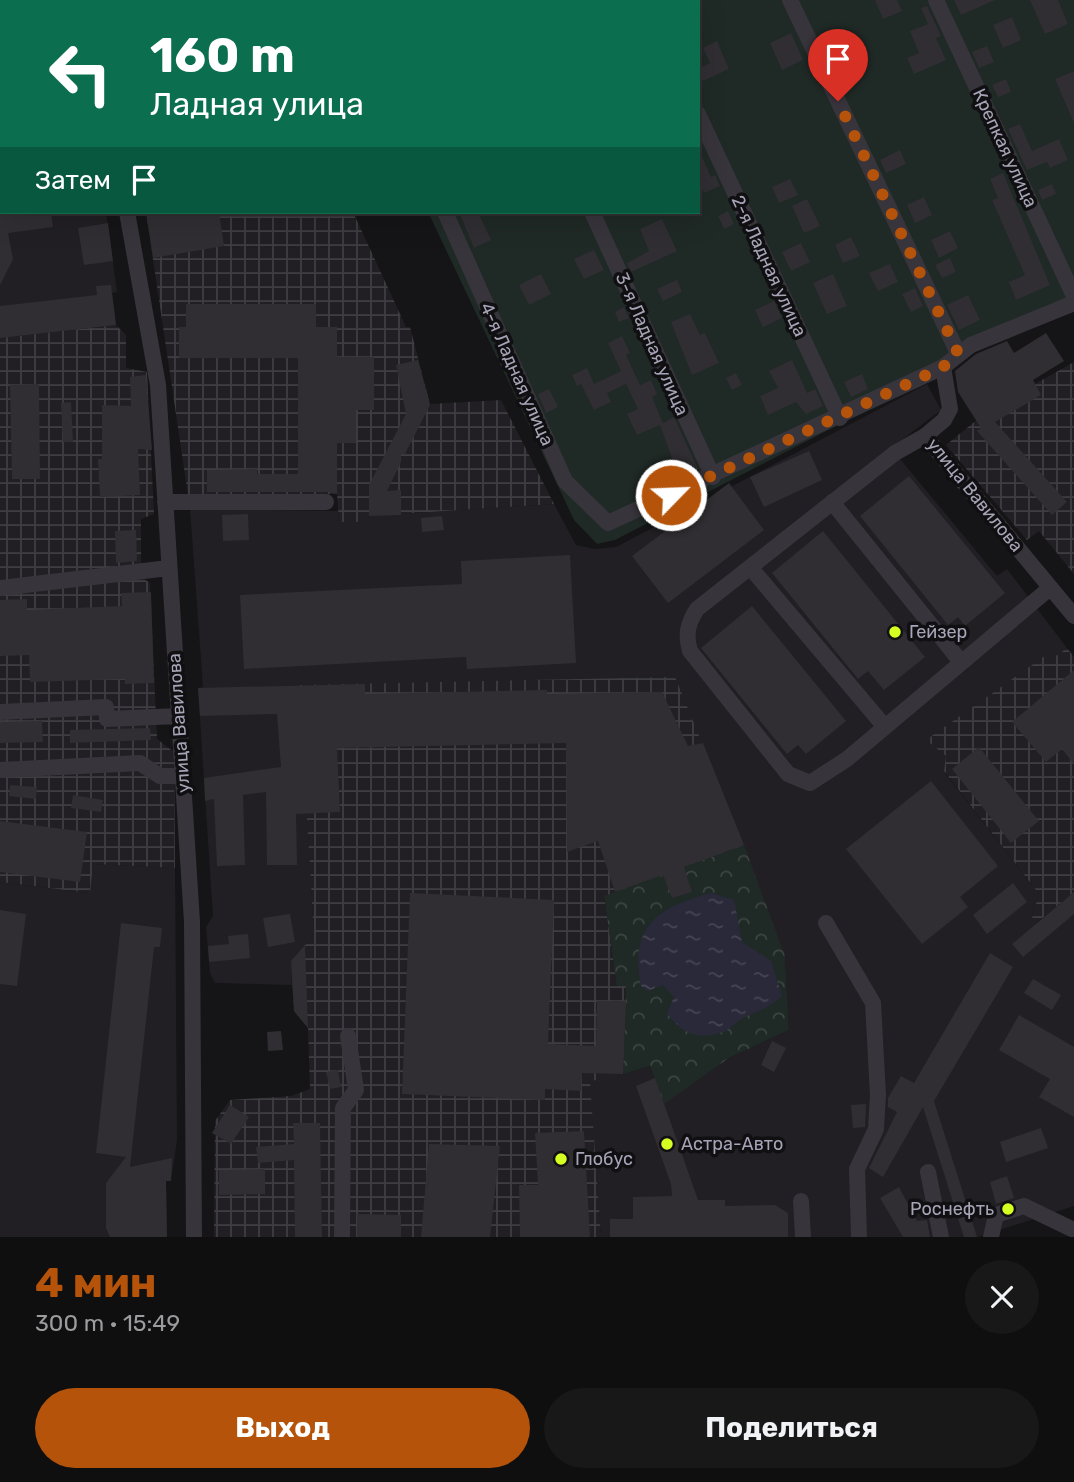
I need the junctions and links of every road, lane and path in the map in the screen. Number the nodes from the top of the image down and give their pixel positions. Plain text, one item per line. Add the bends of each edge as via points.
1 (790, 0) edge
2 (936, 0) edge
3 (700, 118) edge
4 (127, 214) edge
5 (446, 214) edge
6 (593, 214) edge
7 (1074, 296) edge
8 (1074, 303) edge
9 (958, 353) junction
10 (943, 367) junction
11 (840, 418) junction
12 (925, 436) junction
13 (713, 477) junction
14 (165, 502) junction
15 (326, 502) dead end
16 (832, 502) junction
17 (750, 567) junction
18 (169, 568) junction
19 (0, 588) edge
20 (1050, 588) junction
21 (1074, 616) edge
22 (961, 662) junction
23 (0, 712) edge
24 (179, 716) junction
25 (885, 727) junction
26 (0, 771) edge
27 (183, 776) junction
28 (826, 923) dead end
29 (348, 1036) dead end
30 (928, 1172) dead end
31 (801, 1201) dead end
32 (1074, 1230) edge
33 (194, 1237) edge
34 (342, 1237) edge
35 (803, 1237) edge
36 (859, 1237) edge
37 (941, 1237) edge
38 (991, 1237) edge

1 - 9 street
2 - 7 street, Крепкая улица
3 - 11 street, 2-я Ладная улица
4 - 14 street, улица Вавилова via 158,385
5 - 13 street, 4-я Ладная улица via 565,481 608,523
6 - 13 street, 3-я Ладная улица
8 - 9 street
9 - 10 street
10 - 11 street
10 - 12 street, улица Вавилова via 950,409
11 - 13 street
12 - 16 street
12 - 20 street, улица Вавилова
14 - 15 street
14 - 18 street, улица Вавилова
16 - 17 street
16 - 22 street
17 - 25 street
17 - 25 street via 697,608 686,638 690,651 788,774 810,783
18 - 19 street
18 - 24 street, улица Вавилова
20 - 21 street, улица Вавилова
20 - 22 street
22 - 25 street
23 - 24 street via 106,707 107,719
24 - 27 street, улица Вавилова
26 - 27 street via 140,763 160,776
27 - 33 street, улица Вавилова via 192,922
28 - 36 street via 873,1003 876,1129 857,1169
29 - 34 street via 356,1090 343,1108
30 - 37 street
31 - 35 street
32 - 38 street via 1024,1206 996,1215

